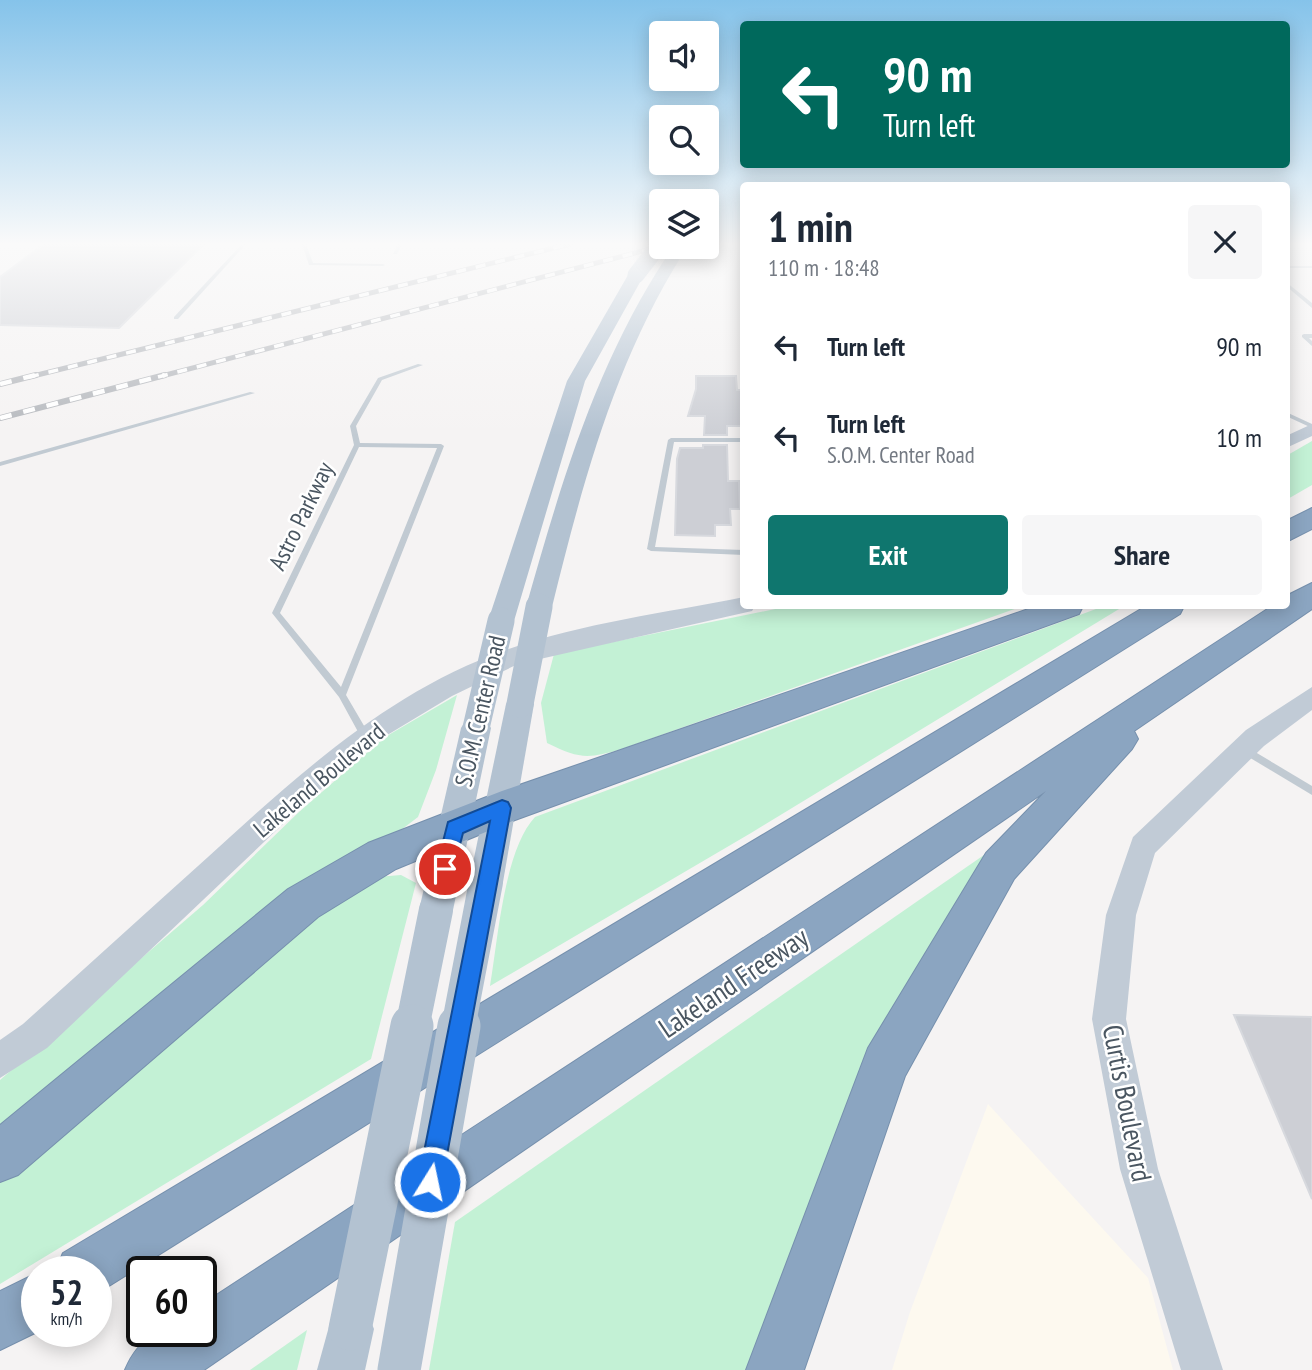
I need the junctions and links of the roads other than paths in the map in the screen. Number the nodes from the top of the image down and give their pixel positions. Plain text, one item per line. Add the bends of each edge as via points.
1 (185, 308) edge
2 (617, 308) edge
3 (642, 308) edge
4 (176, 318) dead end
5 (1312, 336) edge
6 (1312, 344) edge
7 (420, 365) dead end
8 (252, 393) dead end
9 (1290, 416) edge
10 (1312, 428) edge
11 (740, 440) edge
12 (1290, 441) edge
13 (357, 445) junction
14 (0, 464) edge
15 (1312, 504) edge
16 (1290, 512) edge
17 (1312, 517) edge
18 (1290, 531) edge
19 (740, 553) edge
20 (1312, 594) edge
21 (740, 606) edge
22 (1060, 609) edge
23 (1164, 609) edge
24 (1290, 609) edge
25 (1290, 609) edge
26 (342, 695) junction
27 (1161, 696) junction
28 (1312, 697) edge
29 (365, 736) junction
30 (1244, 750) junction
31 (1312, 791) edge
32 (502, 808) junction
33 (455, 828) junction
34 (0, 1061) edge
35 (0, 1157) edge
36 (108, 1256) edge
37 (21, 1310) edge
38 (0, 1322) edge
39 (154, 1370) edge
40 (341, 1370) edge
41 (399, 1370) edge
42 (775, 1370) edge
43 (1202, 1370) edge

1 - 4 lane
2 - 33 main road, S.O.M. Center Road, bridge via 576,381 501,621
3 - 32 main road, S.O.M. Center Road, bridge via 597,408 570,491 539,607
5 - 6 lane via 1304,337
7 - 13 lane, Astro Parkway via 380,379 353,426
8 - 14 lane
9 - 10 lane
10 - 12 street
11 - 19 lane via 671,440 651,549
13 - 26 lane, Astro Parkway via 276,613
13 - 26 lane via 441,446
15 - 16 highway
17 - 18 highway
20 - 25 highway, Lakeland Freeway
21 - 29 street, Lakeland Boulevard via 512,657 443,690
22 - 32 highway
23 - 36 highway
24 - 27 highway, Lakeland Freeway
26 - 29 lane
27 - 39 highway, Lakeland Freeway
27 - 42 highway via 1000,866 885,1065
28 - 30 street, Curtis Boulevard
29 - 34 street, Lakeland Boulevard via 35,1036
30 - 31 lane
30 - 43 street, Curtis Boulevard via 1143,846 1121,915 1109,1019 1139,1169
32 - 33 highway
32 - 41 main road, S.O.M. Center Road, bridge via 434,1155
33 - 35 highway via 382,856 303,903
33 - 40 main road, S.O.M. Center Road, bridge
37 - 38 highway

